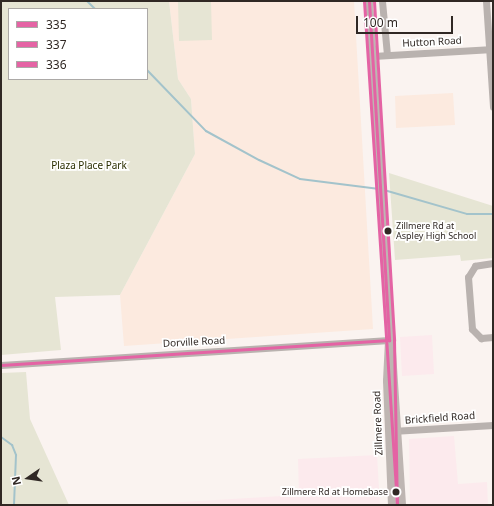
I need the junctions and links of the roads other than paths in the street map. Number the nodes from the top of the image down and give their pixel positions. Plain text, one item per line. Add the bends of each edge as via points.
1 (370, 1) edge
2 (382, 1) edge
3 (486, 1) edge
4 (491, 49) edge
5 (387, 55) junction
6 (373, 56) junction
7 (493, 107) edge
8 (493, 263) edge
9 (493, 337) edge
10 (389, 340) junction
11 (1, 364) edge
12 (493, 425) edge
13 (398, 431) junction
14 (388, 432) junction
15 (392, 505) edge
16 (402, 505) edge

1 - 6 main road, Zillmere Road
2 - 5 street
3 - 4 street
4 - 5 street, Hutton Road
4 - 7 street
5 - 6 street, Hutton Road
6 - 10 main road, Zillmere Road
8 - 9 street via 474,266 468,277 472,329 481,338
10 - 11 street, Dorville Road
10 - 13 main road, Zillmere Road
10 - 14 main road, Zillmere Road
12 - 13 street, Brickfield Road
13 - 14 street, Brickfield Road
13 - 16 main road, Zillmere Road
14 - 15 main road, Zillmere Road

